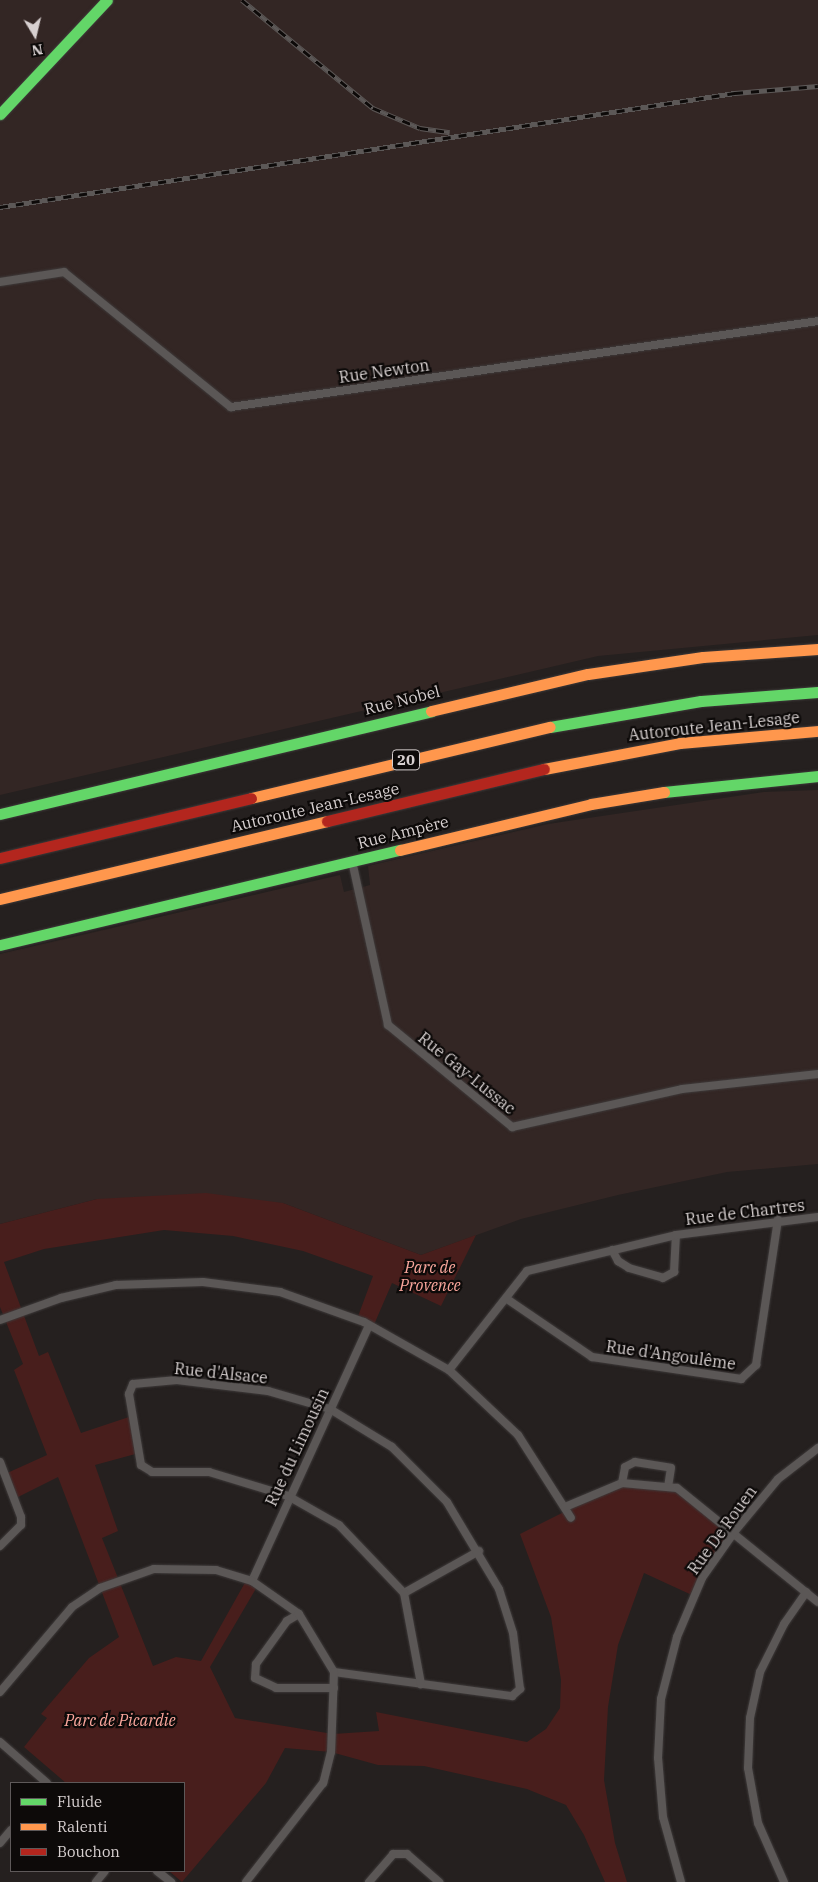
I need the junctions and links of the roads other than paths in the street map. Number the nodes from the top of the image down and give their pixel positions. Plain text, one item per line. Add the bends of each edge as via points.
1 (107, 0) edge
2 (0, 114) edge
3 (0, 282) edge
4 (818, 321) edge
5 (818, 649) edge
6 (818, 692) edge
7 (818, 731) edge
8 (818, 776) edge
9 (0, 814) edge
10 (0, 858) edge
11 (352, 861) junction
12 (0, 899) edge
13 (0, 945) edge
14 (818, 1074) edge
15 (818, 1217) edge
16 (778, 1220) junction
17 (676, 1235) junction
18 (612, 1250) junction
19 (507, 1299) junction
20 (0, 1320) edge
21 (368, 1325) junction
22 (449, 1370) junction
23 (330, 1409) junction
24 (818, 1448) edge
25 (0, 1462) edge
26 (622, 1484) junction
27 (668, 1487) junction
28 (288, 1496) junction
29 (565, 1507) junction
30 (571, 1518) dead end
31 (735, 1531) junction
32 (0, 1546) edge
33 (479, 1551) junction
34 (252, 1581) junction
35 (806, 1592) junction
36 (404, 1593) junction
37 (818, 1602) edge
38 (299, 1614) junction
39 (334, 1672) junction
40 (421, 1684) junction
41 (334, 1688) junction
42 (0, 1692) edge
43 (0, 1742) edge
44 (46, 1782) edge
45 (10, 1831) edge
46 (0, 1843) edge
47 (104, 1872) edge
48 (158, 1872) edge
49 (96, 1882) edge
50 (171, 1882) edge
51 (246, 1882) edge
52 (369, 1882) edge
53 (439, 1882) edge
54 (681, 1882) edge
55 (784, 1882) edge

1 - 2 main road
3 - 4 street, Rue Newton via 64,272 231,407
5 - 9 main road, Rue Nobel via 703,657 588,674
6 - 10 main road, Autoroute Jean-Lesage / 20 via 694,702 578,720
7 - 12 main road, Autoroute Jean-Lesage via 680,743 571,763
8 - 11 main road, Rue Ampère via 635,796
11 - 13 main road, Rue Ampère
11 - 14 street, Rue Gay-Lussac via 388,1026 512,1127 682,1089
15 - 16 street, Rue de Chartres
16 - 17 street, Rue de Chartres
16 - 19 street, Rue d'Angoulême via 756,1365 740,1379 592,1357
17 - 18 street, Rue de Chartres
17 - 18 street, Rue de Chartres via 674,1272 663,1278 629,1268 618,1261
18 - 19 street, Rue de Chartres via 526,1270
19 - 22 street, Rue de Chartres
20 - 21 street via 61,1298 116,1285 203,1282 280,1292
21 - 22 street
21 - 23 street, Rue du Limousin
22 - 29 street via 518,1435
23 - 28 street, Rue du Limousin
23 - 28 street, Rue d'Alsace via 268,1391 178,1380 133,1384 129,1394 141,1465 152,1472 209,1472
23 - 33 street via 392,1447 448,1502
24 - 31 street, Rue De Rouen via 778,1479
25 - 32 street via 21,1517 21,1525
26 - 27 street
26 - 27 street via 625,1467 635,1462 671,1468
26 - 29 street
27 - 31 street via 677,1488
28 - 34 street, Rue du Limousin
28 - 36 street via 339,1525
29 - 30 street
31 - 35 street
31 - 54 street, Rue De Rouen via 702,1578 678,1637 661,1699 658,1758 663,1817
33 - 36 street
33 - 40 street via 499,1589 513,1633 520,1689 512,1696
34 - 38 street
34 - 42 street via 216,1570 154,1569 106,1585 72,1607
35 - 37 street
35 - 55 street via 784,1624 760,1672 750,1718 748,1768 758,1823
36 - 40 street
38 - 39 street
38 - 41 street via 282,1628 256,1664 255,1678 276,1688
39 - 40 street
39 - 41 street
41 - 51 street via 332,1748 323,1784
43 - 44 street
45 - 46 street
47 - 49 street
48 - 50 street
52 - 53 street via 393,1854 407,1854

